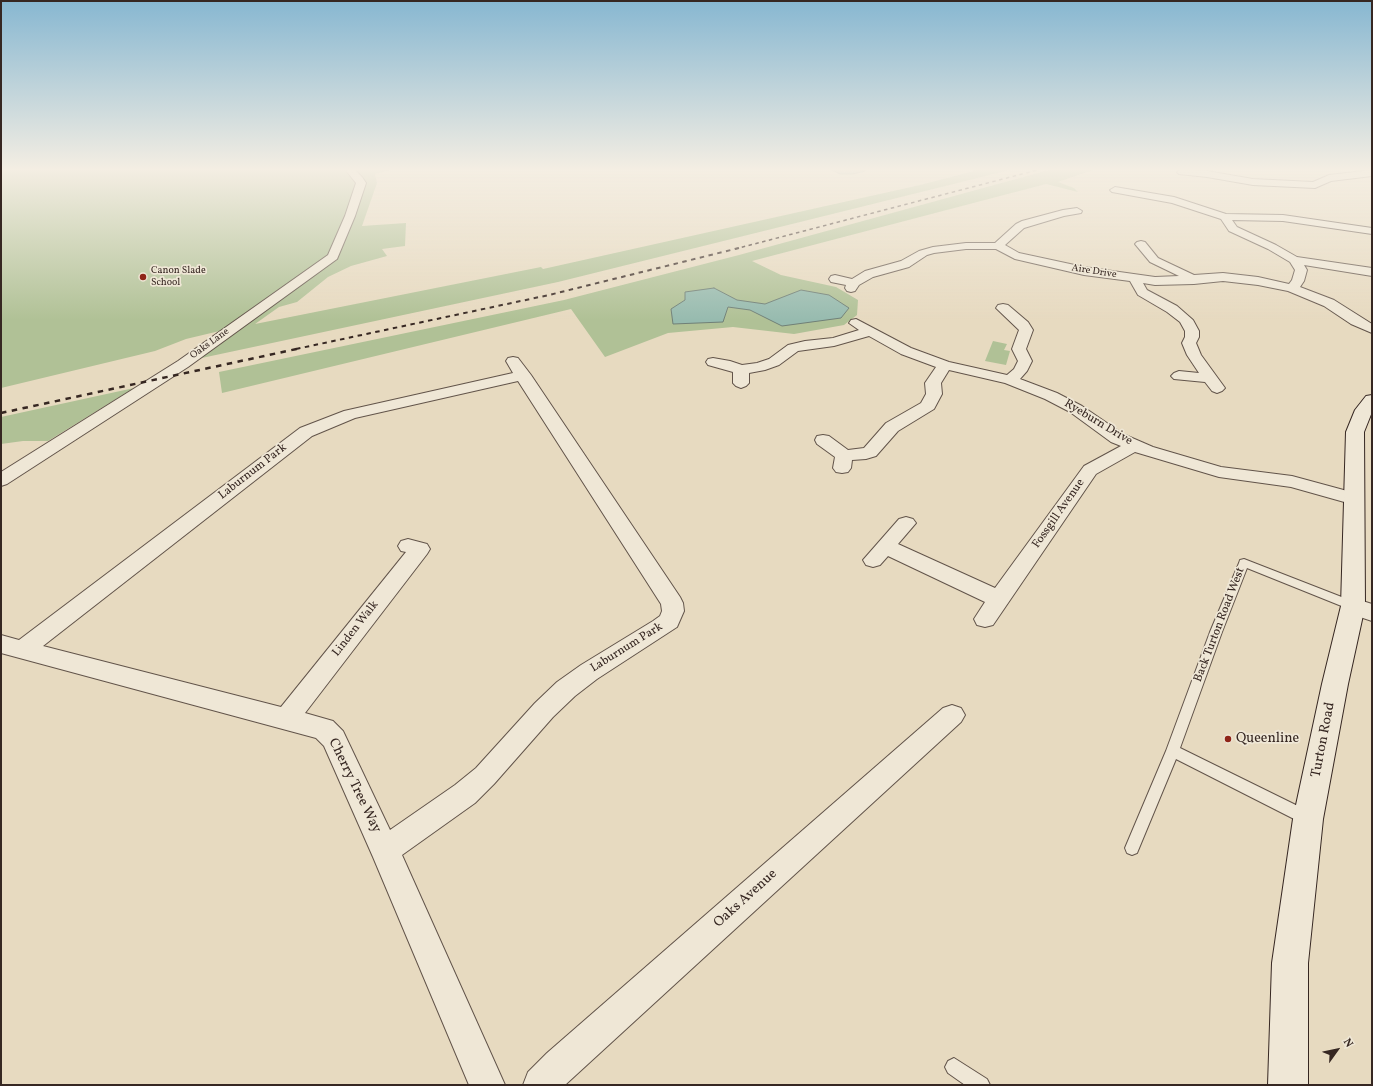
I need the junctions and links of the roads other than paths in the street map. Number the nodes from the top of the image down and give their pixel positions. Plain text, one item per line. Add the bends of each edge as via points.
1 (349, 219) edge
2 (1042, 219) edge
3 (1226, 219) edge
4 (1288, 219) edge
5 (1372, 231) edge
6 (998, 246) junction
7 (1141, 250) dead end
8 (1294, 260) junction
9 (1372, 272) edge
10 (835, 279) dead end
11 (1135, 279) junction
12 (1194, 280) junction
13 (1292, 288) junction
14 (1003, 308) dead end
15 (856, 323) dead end
16 (1372, 329) edge
17 (870, 331) junction
18 (713, 362) dead end
19 (945, 365) junction
20 (1179, 376) dead end
21 (1010, 380) junction
22 (1368, 410) edge
23 (823, 440) dead end
24 (1134, 446) junction
25 (1, 480) edge
26 (1355, 499) junction
27 (906, 524) dead end
28 (408, 546) dead end
29 (998, 600) junction
30 (1362, 609) edge
31 (985, 619) dead end
32 (12, 646) edge
33 (952, 715) dead end
34 (286, 719) junction
35 (1173, 751) junction
36 (1308, 819) junction
37 (1132, 848) dead end
38 (385, 850) junction
39 (954, 1067) dead end
40 (487, 1085) edge
41 (541, 1085) edge
42 (981, 1085) edge
43 (1288, 1085) edge

1 - 25 street, Oaks Lane via 333,257 183,364
2 - 6 street via 1020,226
3 - 8 street via 1241,233
4 - 5 street
6 - 10 street via 933,250 905,264 869,274 853,286
6 - 11 street, Aire Drive via 1008,253 1026,259 1084,272
7 - 12 street via 1154,260
8 - 9 street
8 - 13 street via 1301,270 1298,281
11 - 12 street, Aire Drive
11 - 20 street via 1142,292 1186,320 1192,330 1190,346 1213,383
12 - 13 street, Aire Drive via 1223,277
13 - 16 street, Aire Drive via 1328,304
14 - 21 street via 1022,318 1026,330 1020,345 1025,361 1020,371
15 - 17 street, Ryeburn Drive
17 - 18 street via 834,342 805,344 793,348 774,362 741,377 725,364
17 - 19 street, Ryeburn Drive via 906,351
19 - 21 street, Ryeburn Drive
19 - 23 street via 933,383 934,394 928,406 892,427 870,452 843,462
21 - 24 street, Ryeburn Drive via 1064,403 1117,438
22 - 26 main road, Turton Road via 1355,432
24 - 26 street, Ryeburn Drive via 1219,472 1292,482
24 - 29 street, Fossgill Avenue via 1090,470
26 - 30 main road, Turton Road
27 - 29 street via 879,553
28 - 34 street, Linden Walk via 420,549
29 - 31 street, Fossgill Avenue
30 - 35 lane, Back Turton Road West via 1244,563
30 - 36 main road, Turton Road via 1335,684
32 - 34 street, Cherry Tree Way
32 - 38 street, Laburnum Park via 306,432 350,414 518,368 672,603 673,612 669,621 661,628 566,689 465,794
33 - 41 street, Oaks Avenue via 559,1065
34 - 38 street, Cherry Tree Way via 324,729 334,739
35 - 36 lane
35 - 37 lane, Back Turton Road West
36 - 43 main road, Turton Road via 1290,963
38 - 40 street, Cherry Tree Way
39 - 42 lane

